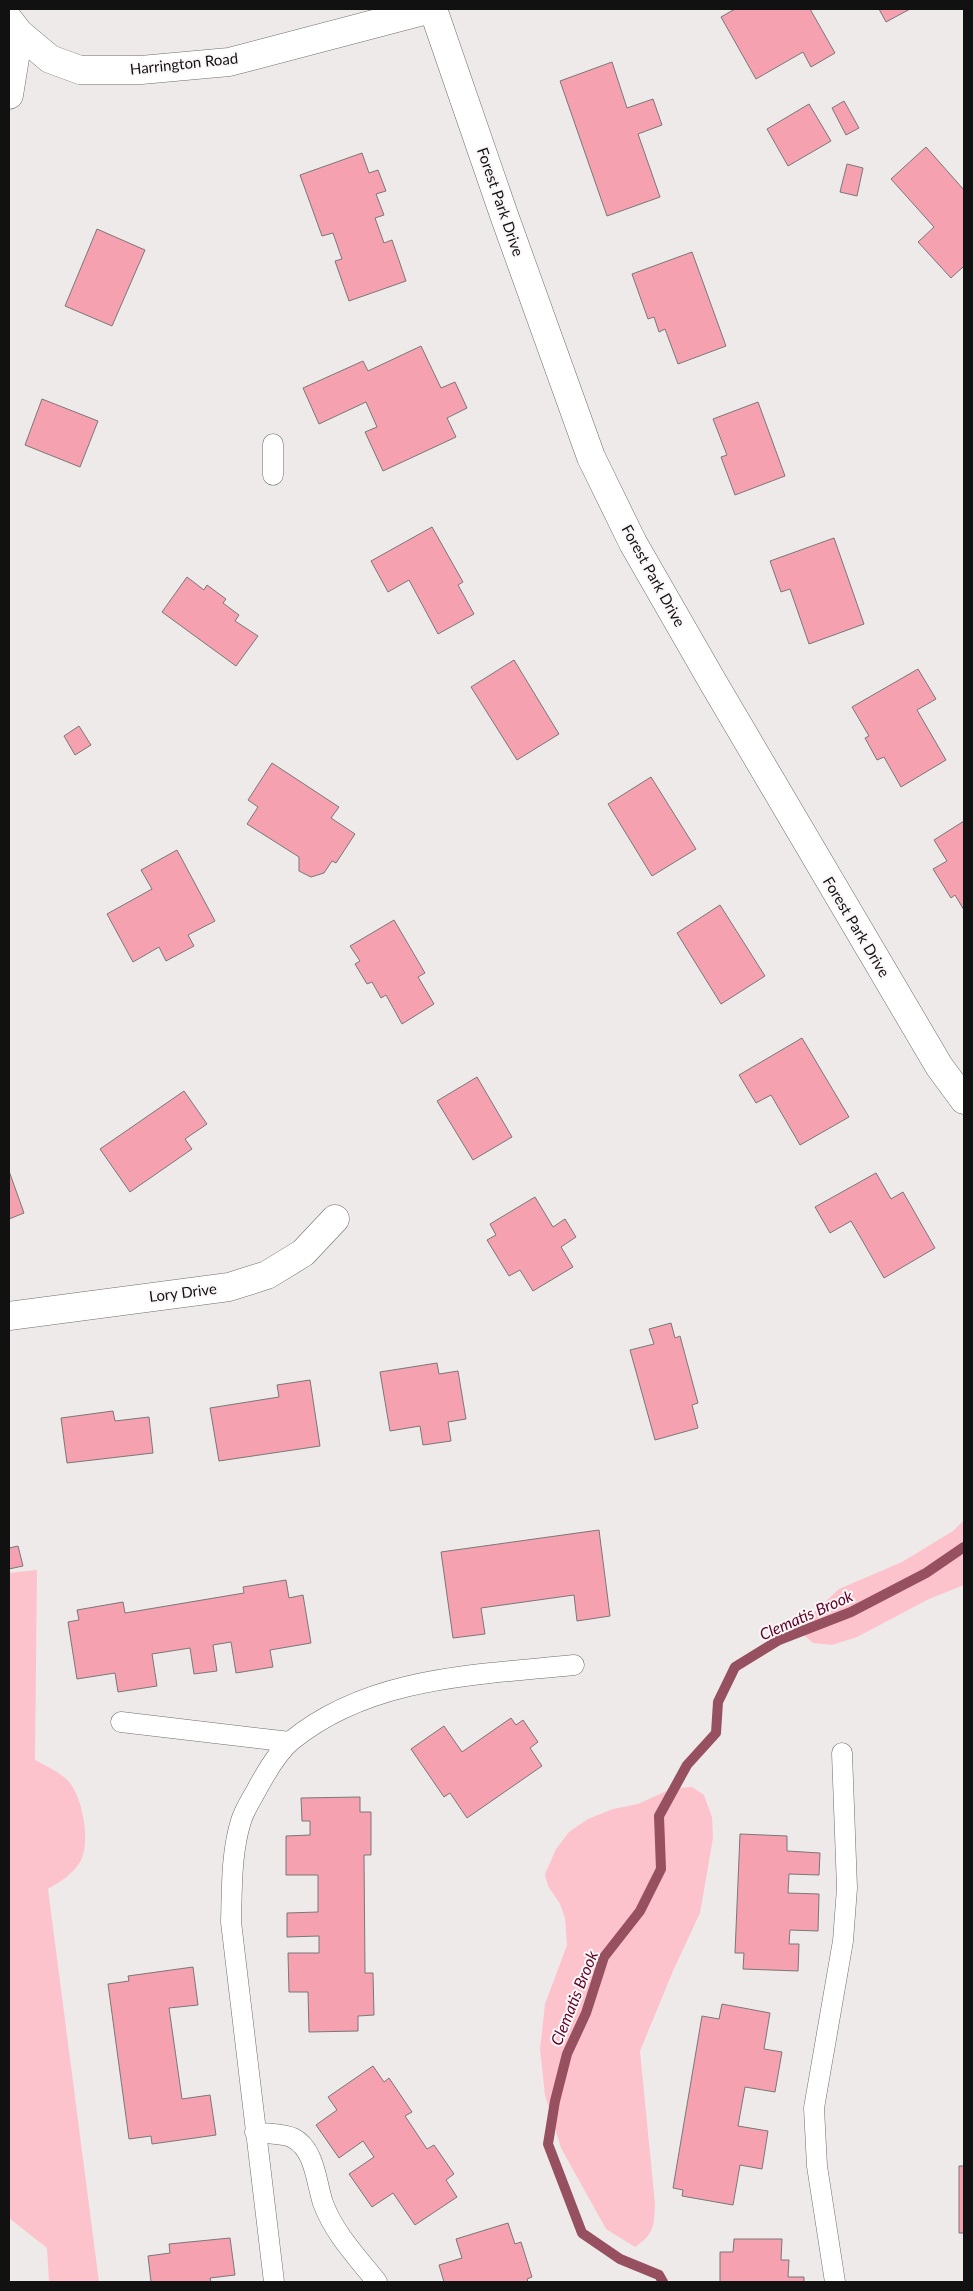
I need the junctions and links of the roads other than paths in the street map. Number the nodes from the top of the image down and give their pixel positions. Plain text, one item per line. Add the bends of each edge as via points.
1 (432, 9) edge
2 (14, 26) edge
3 (9, 95) edge
4 (272, 444) dead end
5 (273, 475) dead end
6 (964, 1100) edge
7 (335, 1219) dead end
8 (9, 1316) edge
9 (574, 1665) dead end
10 (121, 1722) dead end
11 (290, 1742) junction
12 (842, 1753) dead end
13 (255, 2132) junction
14 (274, 2282) edge
15 (377, 2282) edge
16 (834, 2282) edge

1 - 2 street, Harrington Road via 228,62 141,70 80,70 50,59
1 - 6 street, Forest Park Drive via 591,457 634,543 728,709 939,1066
2 - 3 street
4 - 5 lane
7 - 8 street, Lory Drive via 303,1253 268,1274 229,1287
9 - 11 lane via 451,1678 389,1690 338,1710
10 - 11 lane
11 - 13 lane via 263,1777 241,1820 232,1873 231,1922
12 - 16 lane via 847,1888 844,1932 814,2108 817,2166
13 - 14 lane
13 - 15 lane via 293,2137 304,2147 312,2162 323,2203 337,2231

